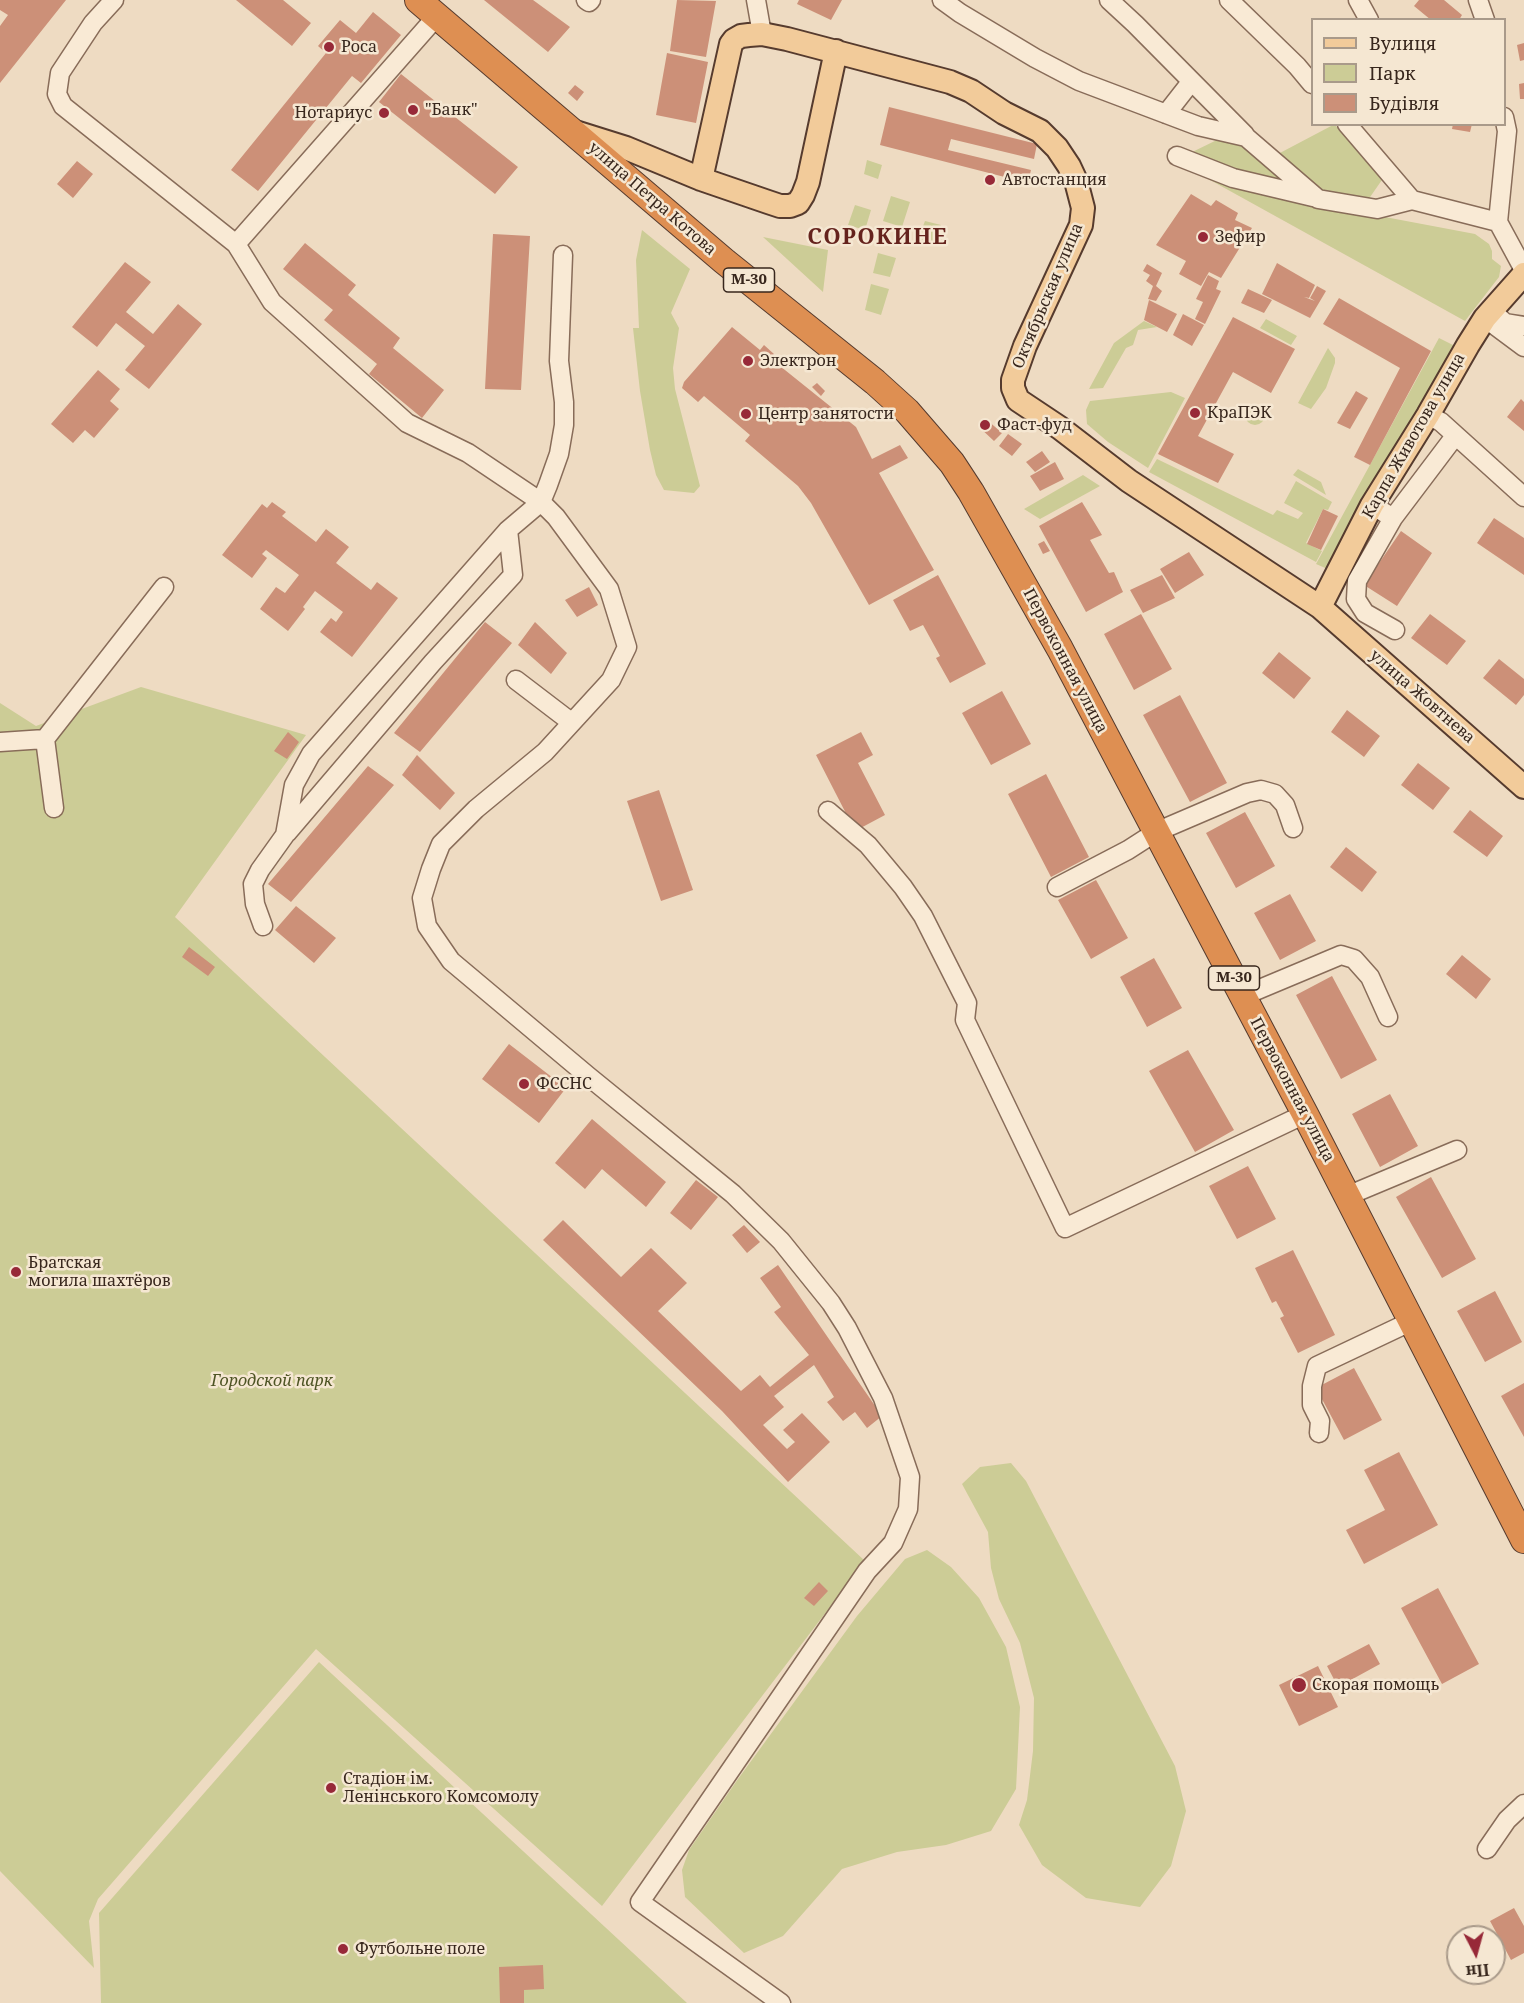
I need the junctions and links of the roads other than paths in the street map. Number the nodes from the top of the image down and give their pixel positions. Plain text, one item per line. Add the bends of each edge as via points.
1 (114, 0) edge
2 (756, 0) edge
3 (942, 0) edge
4 (1109, 0) edge
5 (1229, 0) edge
6 (1358, 0) edge
7 (1478, 0) edge
8 (427, 8) edge
9 (1369, 18) edge
10 (1484, 18) edge
11 (762, 34) junction
12 (836, 51) junction
13 (1191, 82) junction
14 (1311, 83) edge
15 (1166, 114) junction
16 (1349, 126) edge
17 (1506, 126) edge
18 (573, 132) junction
19 (1246, 137) junction
20 (1177, 156) dead end
21 (701, 179) junction
22 (1318, 198) junction
23 (1412, 200) junction
24 (1498, 222) junction
25 (236, 244) junction
26 (562, 255) dead end
27 (1524, 272) edge
28 (1488, 314) junction
29 (1524, 326) edge
30 (1524, 347) edge
31 (1428, 415) junction
32 (924, 428) joint
33 (1455, 436) junction
34 (1524, 497) edge
35 (541, 502) junction
36 (1372, 506) junction
37 (1393, 518) junction
38 (508, 530) junction
39 (164, 587) dead end
40 (1320, 607) junction
41 (1395, 630) dead end
42 (516, 680) dead end
43 (571, 722) junction
44 (45, 739) junction
45 (0, 742) edge
46 (1524, 787) edge
47 (54, 808) dead end
48 (828, 811) dead end
49 (1293, 828) dead end
50 (1156, 832) junction
51 (285, 835) junction
52 (1057, 887) dead end
53 (263, 926) dead end
54 (1243, 996) junction
55 (1388, 1017) dead end
56 (1305, 1114) junction
57 (1457, 1150) dead end
58 (1347, 1196) junction
59 (1412, 1322) junction
60 (1319, 1433) dead end
61 (1522, 1530) edge
62 (1524, 1804) edge
63 (1487, 1849) dead end
64 (781, 2003) edge

1 - 25 street via 93,23 60,74 57,93 63,105
2 - 11 street
3 - 15 street via 1079,81
4 - 13 street
5 - 14 street
6 - 9 street
7 - 10 street
8 - 18 highway, М-30
8 - 25 street
11 - 12 main road, Октябрьская улица
11 - 21 main road via 741,36 731,44
12 - 21 main road via 807,182 798,203 780,206
12 - 40 main road, Октябрьская улица via 959,86 1040,131 1057,148 1080,193 1082,225 1022,355 1013,380 1018,400 1129,481
13 - 15 street
13 - 19 street
15 - 19 street
16 - 23 street
17 - 24 street
18 - 21 main road via 626,148
18 - 32 highway, улица Петра Котова / М-30 via 724,261 875,382
19 - 22 street
20 - 22 street via 1233,178
22 - 23 street via 1377,209
23 - 24 street
24 - 27 street
25 - 35 street via 272,302 407,423 468,453
26 - 35 street via 559,361 564,425
27 - 28 main road, Карпа Животова улица
28 - 29 street via 1505,323
28 - 30 street
28 - 31 main road, Карпа Животова улица
31 - 33 street
31 - 36 main road, Карпа Животова улица
32 - 50 highway, Первоконная улица / М-30 via 976,500
33 - 34 street
33 - 37 street
35 - 38 street
35 - 43 street via 609,589 627,647 611,681
36 - 37 street
36 - 40 main road, Карпа Животова улица
37 - 41 street via 1358,581 1356,599 1365,613
38 - 51 street via 311,754 294,785
38 - 51 street via 513,575
39 - 44 street
40 - 46 main road, улица Жовтнева
42 - 43 street
43 - 64 street via 545,752 476,809 441,844 423,898 428,926 451,960 733,1194 781,1241 847,1328 883,1398 910,1477 908,1509 893,1543 867,1571 640,1902
44 - 45 street
44 - 47 street
48 - 56 street via 868,845 924,916 967,1003 965,1020 1065,1228
49 - 50 street via 1275,794 1261,790
50 - 52 street
50 - 54 highway, Первоконная улица / М-30
51 - 53 street via 253,884
54 - 55 street via 1341,955 1354,959 1370,977
54 - 56 highway, Первоконная улица / М-30
56 - 58 highway, Первоконная улица / М-30
57 - 58 street
58 - 59 highway, Первоконная улица / М-30
59 - 60 street via 1317,1366 1312,1405 1320,1421
59 - 61 highway, Первоконная улица / М-30
62 - 63 street

